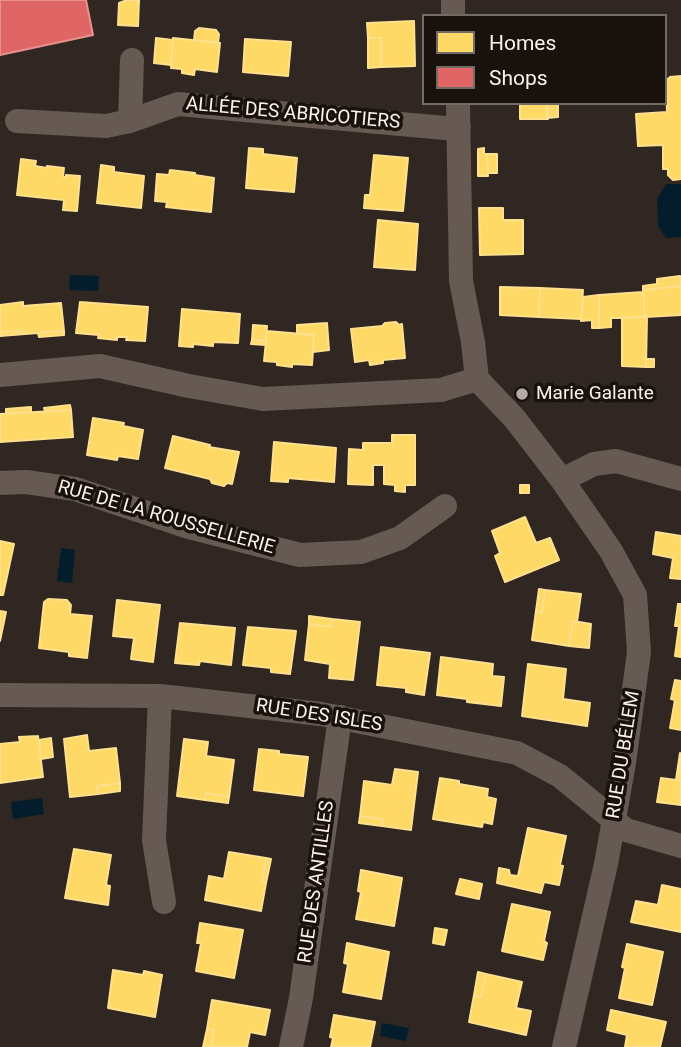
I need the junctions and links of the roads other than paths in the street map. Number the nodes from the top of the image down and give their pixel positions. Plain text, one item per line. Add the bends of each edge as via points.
1 (132, 60) dead end
2 (458, 115) edge
3 (17, 121) dead end
4 (130, 121) junction
5 (0, 375) edge
6 (477, 379) junction
7 (681, 479) edge
8 (562, 481) junction
9 (0, 483) edge
10 (445, 506) dead end
11 (0, 695) edge
12 (160, 696) junction
13 (341, 717) junction
14 (614, 819) junction
15 (681, 846) edge
16 (164, 902) dead end
17 (291, 1047) edge
18 (565, 1047) edge

1 - 4 street
2 - 4 street, ALLÉE DES ABRICOTIERS via 445,128 178,104
2 - 6 street via 461,281
3 - 4 street, ALLÉE DES ABRICOTIERS via 106,126
5 - 6 street via 100,366 263,399 441,390
6 - 8 street, RUE DU BÉLEM
7 - 8 street via 616,460 594,464
8 - 14 street, RUE DU BÉLEM via 611,551 635,595 639,652
9 - 10 street, RUE DE LA ROUSSELLERIE via 75,489 188,527 300,555 362,552 400,538
11 - 12 street, RUE DES ISLES
12 - 13 street, RUE DES ISLES
12 - 16 street via 154,840
13 - 14 street, RUE DES ISLES via 517,753 560,776
13 - 17 street, RUE DES ANTILLES
14 - 15 street, RUE DES ISLES via 626,830
14 - 18 street, RUE DU BÉLEM

